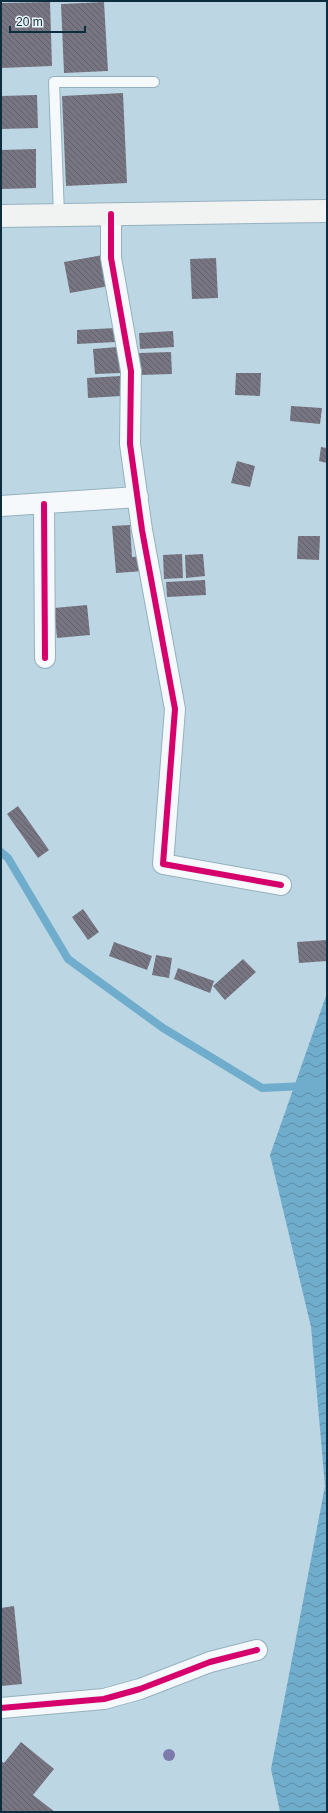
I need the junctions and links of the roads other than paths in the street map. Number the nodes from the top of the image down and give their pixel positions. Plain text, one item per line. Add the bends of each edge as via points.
1 (154, 82) dead end
2 (327, 211) edge
3 (111, 214) junction
4 (59, 215) junction
5 (1, 216) edge
6 (138, 497) junction
7 (44, 504) junction
8 (1, 506) edge
9 (46, 658) dead end
10 (281, 886) dead end
11 (257, 1650) dead end
12 (1, 1708) edge

1 - 4 lane via 54,82
2 - 3 street
3 - 4 street
3 - 6 street via 111,258 131,371 130,444
4 - 5 street
6 - 7 street
6 - 10 street via 175,709 163,864
7 - 8 street
7 - 9 street
11 - 12 street via 210,1662 140,1689 104,1699

